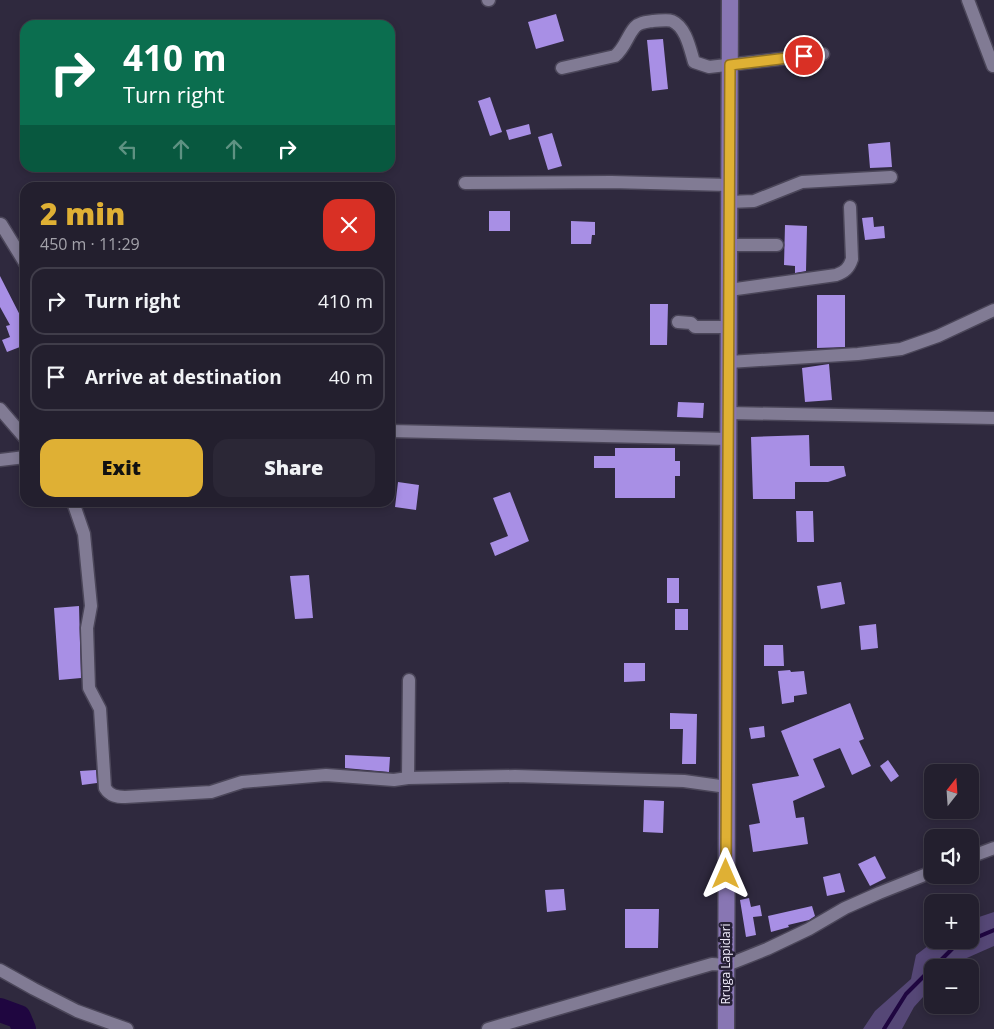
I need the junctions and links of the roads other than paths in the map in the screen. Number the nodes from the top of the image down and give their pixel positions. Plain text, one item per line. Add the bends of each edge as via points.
1 (730, 0) edge
2 (968, 0) edge
3 (823, 54) dead end
4 (730, 65) junction
5 (993, 66) dead end
6 (562, 68) dead end
7 (891, 177) dead end
8 (465, 183) dead end
9 (729, 185) junction
10 (729, 202) junction
11 (850, 207) dead end
12 (1, 224) edge
13 (729, 245) junction
14 (776, 245) dead end
15 (20, 255) edge
16 (729, 290) junction
17 (994, 310) edge
18 (678, 322) dead end
19 (729, 328) junction
20 (729, 362) junction
21 (0, 409) edge
22 (729, 413) junction
23 (994, 418) edge
24 (395, 431) edge
25 (20, 432) edge
26 (729, 439) junction
27 (20, 458) edge
28 (0, 460) edge
29 (75, 507) edge
30 (409, 680) dead end
31 (408, 778) junction
32 (727, 787) junction
33 (994, 848) edge
34 (979, 854) edge
35 (924, 875) edge
36 (727, 965) junction
37 (0, 970) edge
38 (127, 1029) edge
39 (488, 1029) edge
40 (726, 1029) edge

1 - 4 main road, Rruga Lapidari
2 - 5 street
3 - 4 street
4 - 6 street via 709,67 694,62 685,34 672,21 663,20 635,27 615,56
4 - 9 main road, Rruga Lapidari
7 - 10 street via 802,182 754,201
8 - 9 street
9 - 10 main road, Rruga Lapidari
10 - 13 main road, Rruga Lapidari
11 - 16 street via 852,259 844,272 836,276
12 - 15 street
13 - 14 street
13 - 16 main road, Rruga Lapidari
16 - 19 main road, Rruga Lapidari
17 - 20 street via 901,349
18 - 19 street via 691,323 695,327
19 - 20 main road, Rruga Lapidari
20 - 22 main road, Rruga Lapidari
21 - 25 street
22 - 23 street
22 - 26 main road, Rruga Lapidari
24 - 26 street
26 - 32 main road, Rruga Lapidari
27 - 28 street
29 - 31 street via 84,534 91,606 87,628 89,688 100,710 105,788 108,793 125,798 211,792 248,782 326,775 394,780
30 - 31 street
31 - 32 street via 684,781
32 - 36 main road, Rruga Lapidari
33 - 34 street
35 - 36 street
36 - 39 street via 712,964
36 - 40 main road, Rruga Lapidari
37 - 38 street via 77,1011

